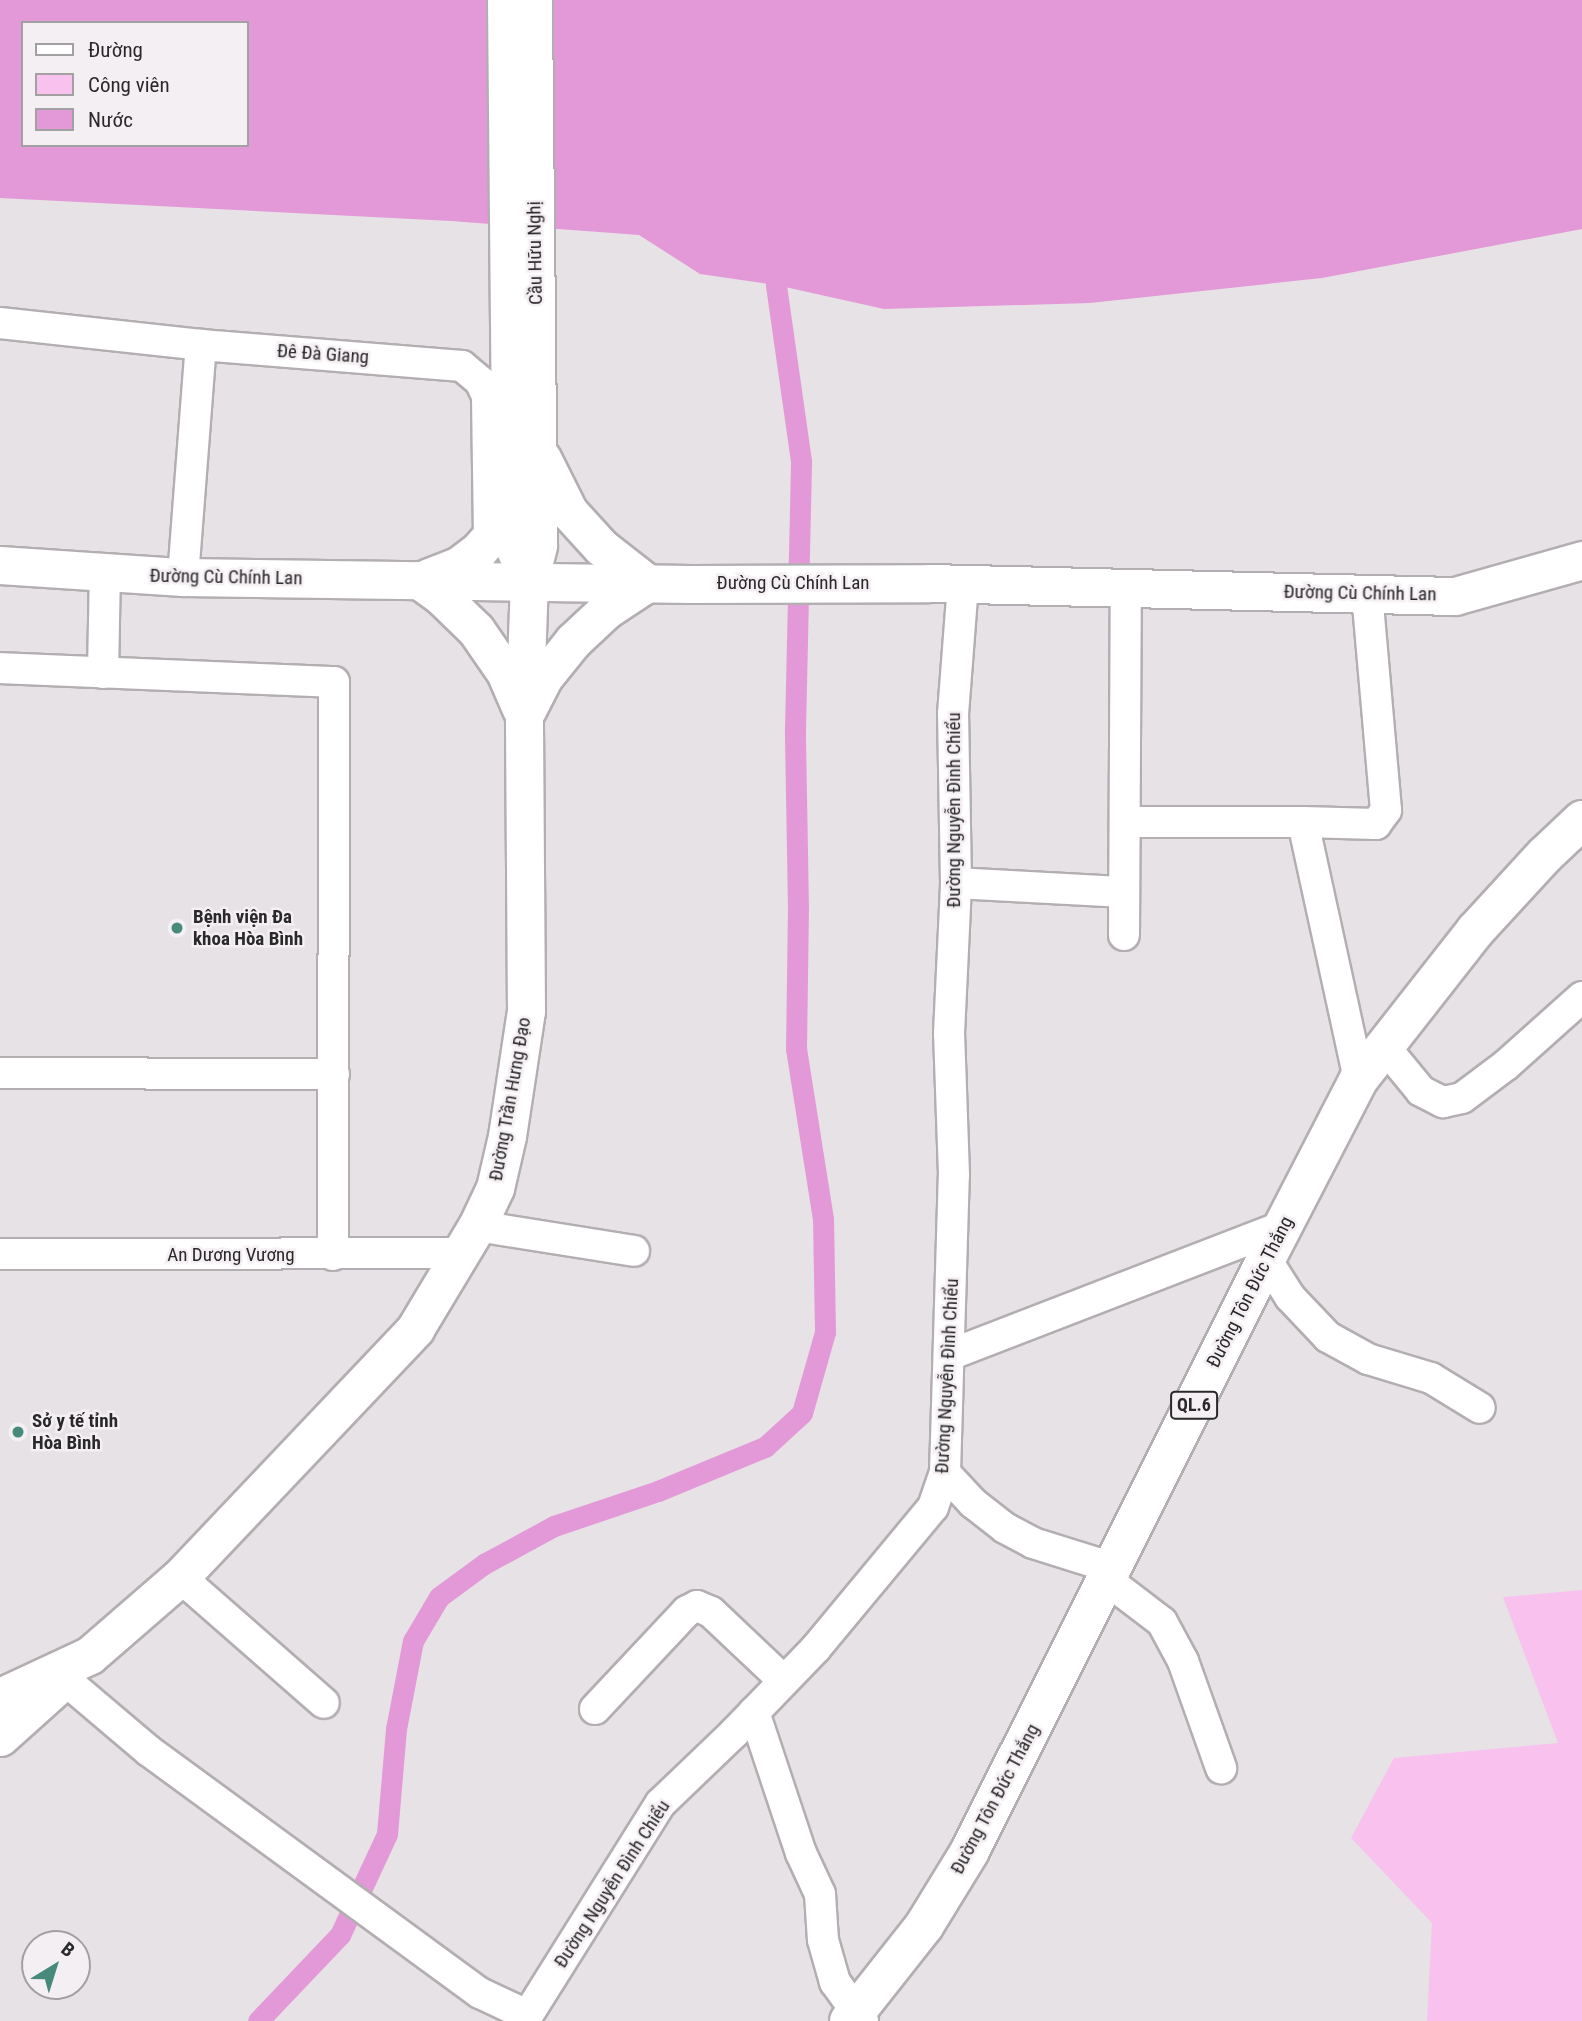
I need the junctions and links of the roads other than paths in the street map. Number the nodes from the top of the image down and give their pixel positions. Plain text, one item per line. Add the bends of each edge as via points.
1 (506, 0) edge
2 (533, 0) edge
3 (0, 323) edge
4 (201, 345) junction
5 (539, 507) junction
6 (489, 540) junction
7 (1582, 560) edge
8 (0, 565) edge
9 (105, 572) junction
10 (183, 577) junction
11 (419, 580) junction
12 (529, 582) junction
13 (647, 583) junction
14 (946, 584) junction
15 (1126, 588) junction
16 (1367, 594) junction
17 (0, 668) edge
18 (103, 673) junction
19 (524, 717) junction
20 (1582, 820) edge
21 (1125, 822) junction
22 (1303, 822) junction
23 (956, 883) junction
24 (1124, 892) junction
25 (1124, 935) dead end
26 (1582, 997) edge
27 (1384, 1046) junction
28 (0, 1073) edge
29 (334, 1074) junction
30 (1359, 1079) junction
31 (1283, 1226) junction
32 (469, 1240) junction
33 (634, 1251) dead end
34 (0, 1254) edge
35 (333, 1255) junction
36 (1266, 1259) junction
37 (949, 1355) junction
38 (1480, 1408) dead end
39 (945, 1473) junction
40 (1110, 1574) junction
41 (180, 1577) junction
42 (77, 1667) junction
43 (784, 1681) junction
44 (0, 1698) edge
45 (324, 1703) dead end
46 (595, 1709) dead end
47 (754, 1712) junction
48 (0, 1736) edge
49 (1221, 1768) dead end
50 (525, 2018) edge
51 (857, 2018) edge

1 - 5 main road, Cầu Hữu Nghị
2 - 5 main road, Cầu Hữu Nghị
3 - 4 street, Đê Đà Giang
4 - 6 street, Đê Đà Giang via 452,364 469,370 487,396
4 - 10 street
5 - 6 main road
5 - 12 main road via 511,540
5 - 13 main road
6 - 11 main road via 458,566
7 - 16 main road, Đường Cù Chính Lan via 1455,596
8 - 9 main road, Đường Cù Chính Lan
9 - 10 main road, Đường Cù Chính Lan
9 - 18 street
10 - 11 main road, Đường Cù Chính Lan
11 - 12 main road, Đường Cù Chính Lan
11 - 19 main road via 454,607 487,644 513,686
12 - 13 main road, Đường Cù Chính Lan
12 - 19 main road, Đường Trần Hưng Đạo
13 - 14 main road, Đường Cù Chính Lan
13 - 19 main road via 606,610 573,641 544,677
14 - 15 main road, Đường Cù Chính Lan
14 - 23 street, Đường Nguyễn Đình Chiểu
15 - 16 main road, Đường Cù Chính Lan
15 - 21 street
16 - 22 street via 1386,810 1376,824
17 - 18 street
18 - 29 street via 334,682
19 - 32 main road, Đường Trần Hưng Đạo via 526,1011 495,1188
20 - 27 highway, Đường Tôn Đức Thắng / QL.6 via 1475,931
21 - 22 street
21 - 24 street
22 - 30 street
23 - 24 street
23 - 37 street, Đường Nguyễn Đình Chiểu via 949,1034 954,1175
24 - 25 street
26 - 27 street via 1462,1098 1443,1102 1421,1091
27 - 30 highway, Đường Tôn Đức Thắng / QL.6
28 - 29 street
29 - 35 street
30 - 31 highway, Đường Tôn Đức Thắng / QL.6
31 - 36 highway, Đường Tôn Đức Thắng / QL.6
31 - 37 street
32 - 33 street, An Dương Vương
32 - 35 street, An Dương Vương
32 - 41 main road, Đường Trần Hưng Đạo via 415,1329
34 - 35 street, An Dương Vương
36 - 38 street via 1290,1297 1328,1338 1368,1359 1439,1382
36 - 40 highway, Đường Tôn Đức Thắng / QL.6
37 - 39 street, Đường Nguyễn Đình Chiểu
39 - 40 street via 1005,1528
39 - 43 street, Đường Nguyễn Đình Chiểu via 933,1507
40 - 49 street via 1162,1622 1183,1661
40 - 51 highway, Đường Tôn Đức Thắng / QL.6 via 970,1851 924,1926
41 - 42 main road, Đường Trần Hưng Đạo
41 - 45 street
42 - 44 main road, Đường Trần Hưng Đạo
42 - 48 main road
42 - 50 street via 149,1751 480,1993
43 - 46 street via 711,1612 697,1606 687,1611
43 - 47 street, Đường Nguyễn Đình Chiểu
47 - 50 street, Đường Nguyễn Đình Chiểu via 661,1803
47 - 51 street via 801,1853 820,1894 822,1940 835,1982

